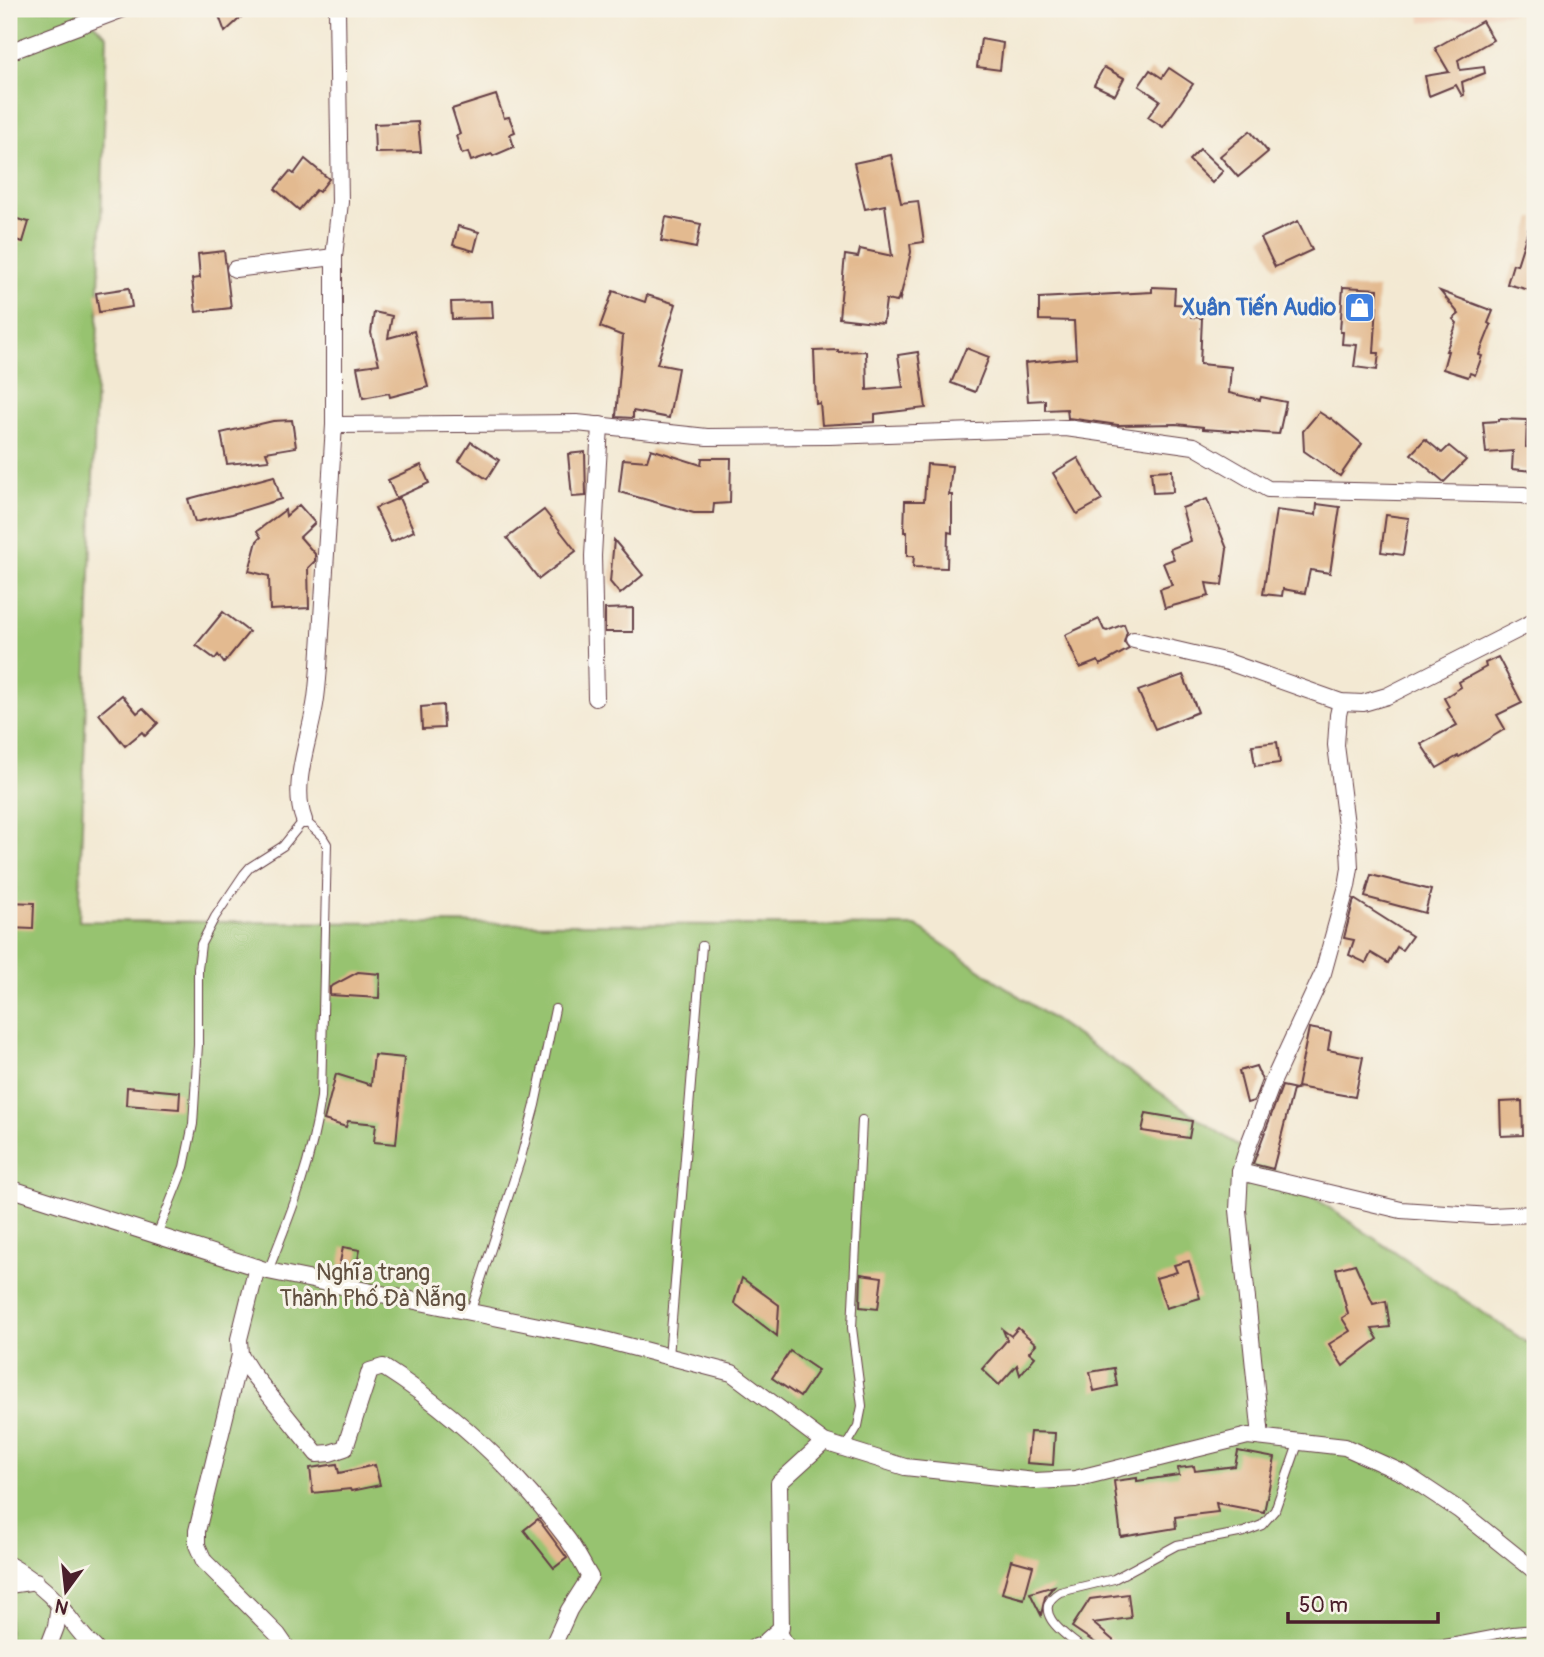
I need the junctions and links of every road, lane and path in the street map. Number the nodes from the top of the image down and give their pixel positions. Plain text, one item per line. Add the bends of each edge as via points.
1 (123, 9) edge
2 (337, 9) edge
3 (9, 52) edge
4 (334, 257) junction
5 (234, 269) dead end
6 (334, 425) junction
7 (600, 425) junction
8 (1535, 500) edge
9 (1535, 621) edge
10 (1134, 639) dead end
11 (596, 698) dead end
12 (1341, 702) junction
13 (304, 820) junction
14 (702, 946) dead end
15 (555, 1009) dead end
16 (862, 1120) dead end
17 (1240, 1172) junction
18 (9, 1188) edge
19 (1535, 1214) edge
20 (157, 1235) junction
21 (263, 1269) junction
22 (470, 1313) junction
23 (240, 1355) junction
24 (669, 1357) junction
25 (1261, 1437) junction
26 (1299, 1441) junction
27 (824, 1442) junction
28 (845, 1448) junction
29 (9, 1565) edge
30 (1535, 1572) edge
31 (36, 1581) junction
32 (9, 1585) edge
33 (59, 1605) junction
34 (781, 1628) junction
35 (1535, 1629) edge
36 (48, 1648) edge
37 (95, 1648) edge
38 (287, 1648) edge
39 (552, 1648) edge
40 (752, 1648) edge
41 (792, 1648) edge
42 (1082, 1648) edge
43 (1424, 1648) edge

1 - 3 street
2 - 4 street via 340,202
4 - 5 street
4 - 6 street
6 - 7 street
6 - 13 street via 319,666 299,800
7 - 8 street via 707,437 1066,428 1194,446 1268,489 1524,495
7 - 11 street via 593,556
9 - 12 street via 1387,696 1363,703
10 - 12 street via 1228,662
12 - 17 street via 1336,746 1349,848 1347,886 1323,973 1273,1081
13 - 20 lane via 283,846 244,874 201,944 193,1124 184,1167
13 - 21 lane via 327,844 321,1097 305,1176
14 - 24 lane
15 - 22 lane via 520,1161
16 - 28 lane via 852,1328 862,1406 858,1426
17 - 19 street via 1401,1210
17 - 25 street via 1238,1210
18 - 20 street
20 - 21 street
21 - 22 street
21 - 23 street via 239,1339
22 - 24 street
23 - 38 street via 197,1545 204,1562
23 - 39 street via 317,1454 345,1448 370,1371 383,1367 417,1388 489,1451 566,1537 590,1577
24 - 27 street via 732,1373
25 - 26 street
25 - 28 street via 1248,1436 1075,1479 1035,1481 905,1466
26 - 30 street via 1345,1447 1405,1474 1459,1510
26 - 42 lane via 1275,1510 1262,1525 1177,1545 1126,1574 1054,1595 1049,1606 1051,1620
27 - 28 street
27 - 34 street via 779,1483
29 - 31 street
31 - 32 street
31 - 33 street
33 - 36 street
33 - 37 street
34 - 40 street
34 - 41 lane
35 - 43 lane

